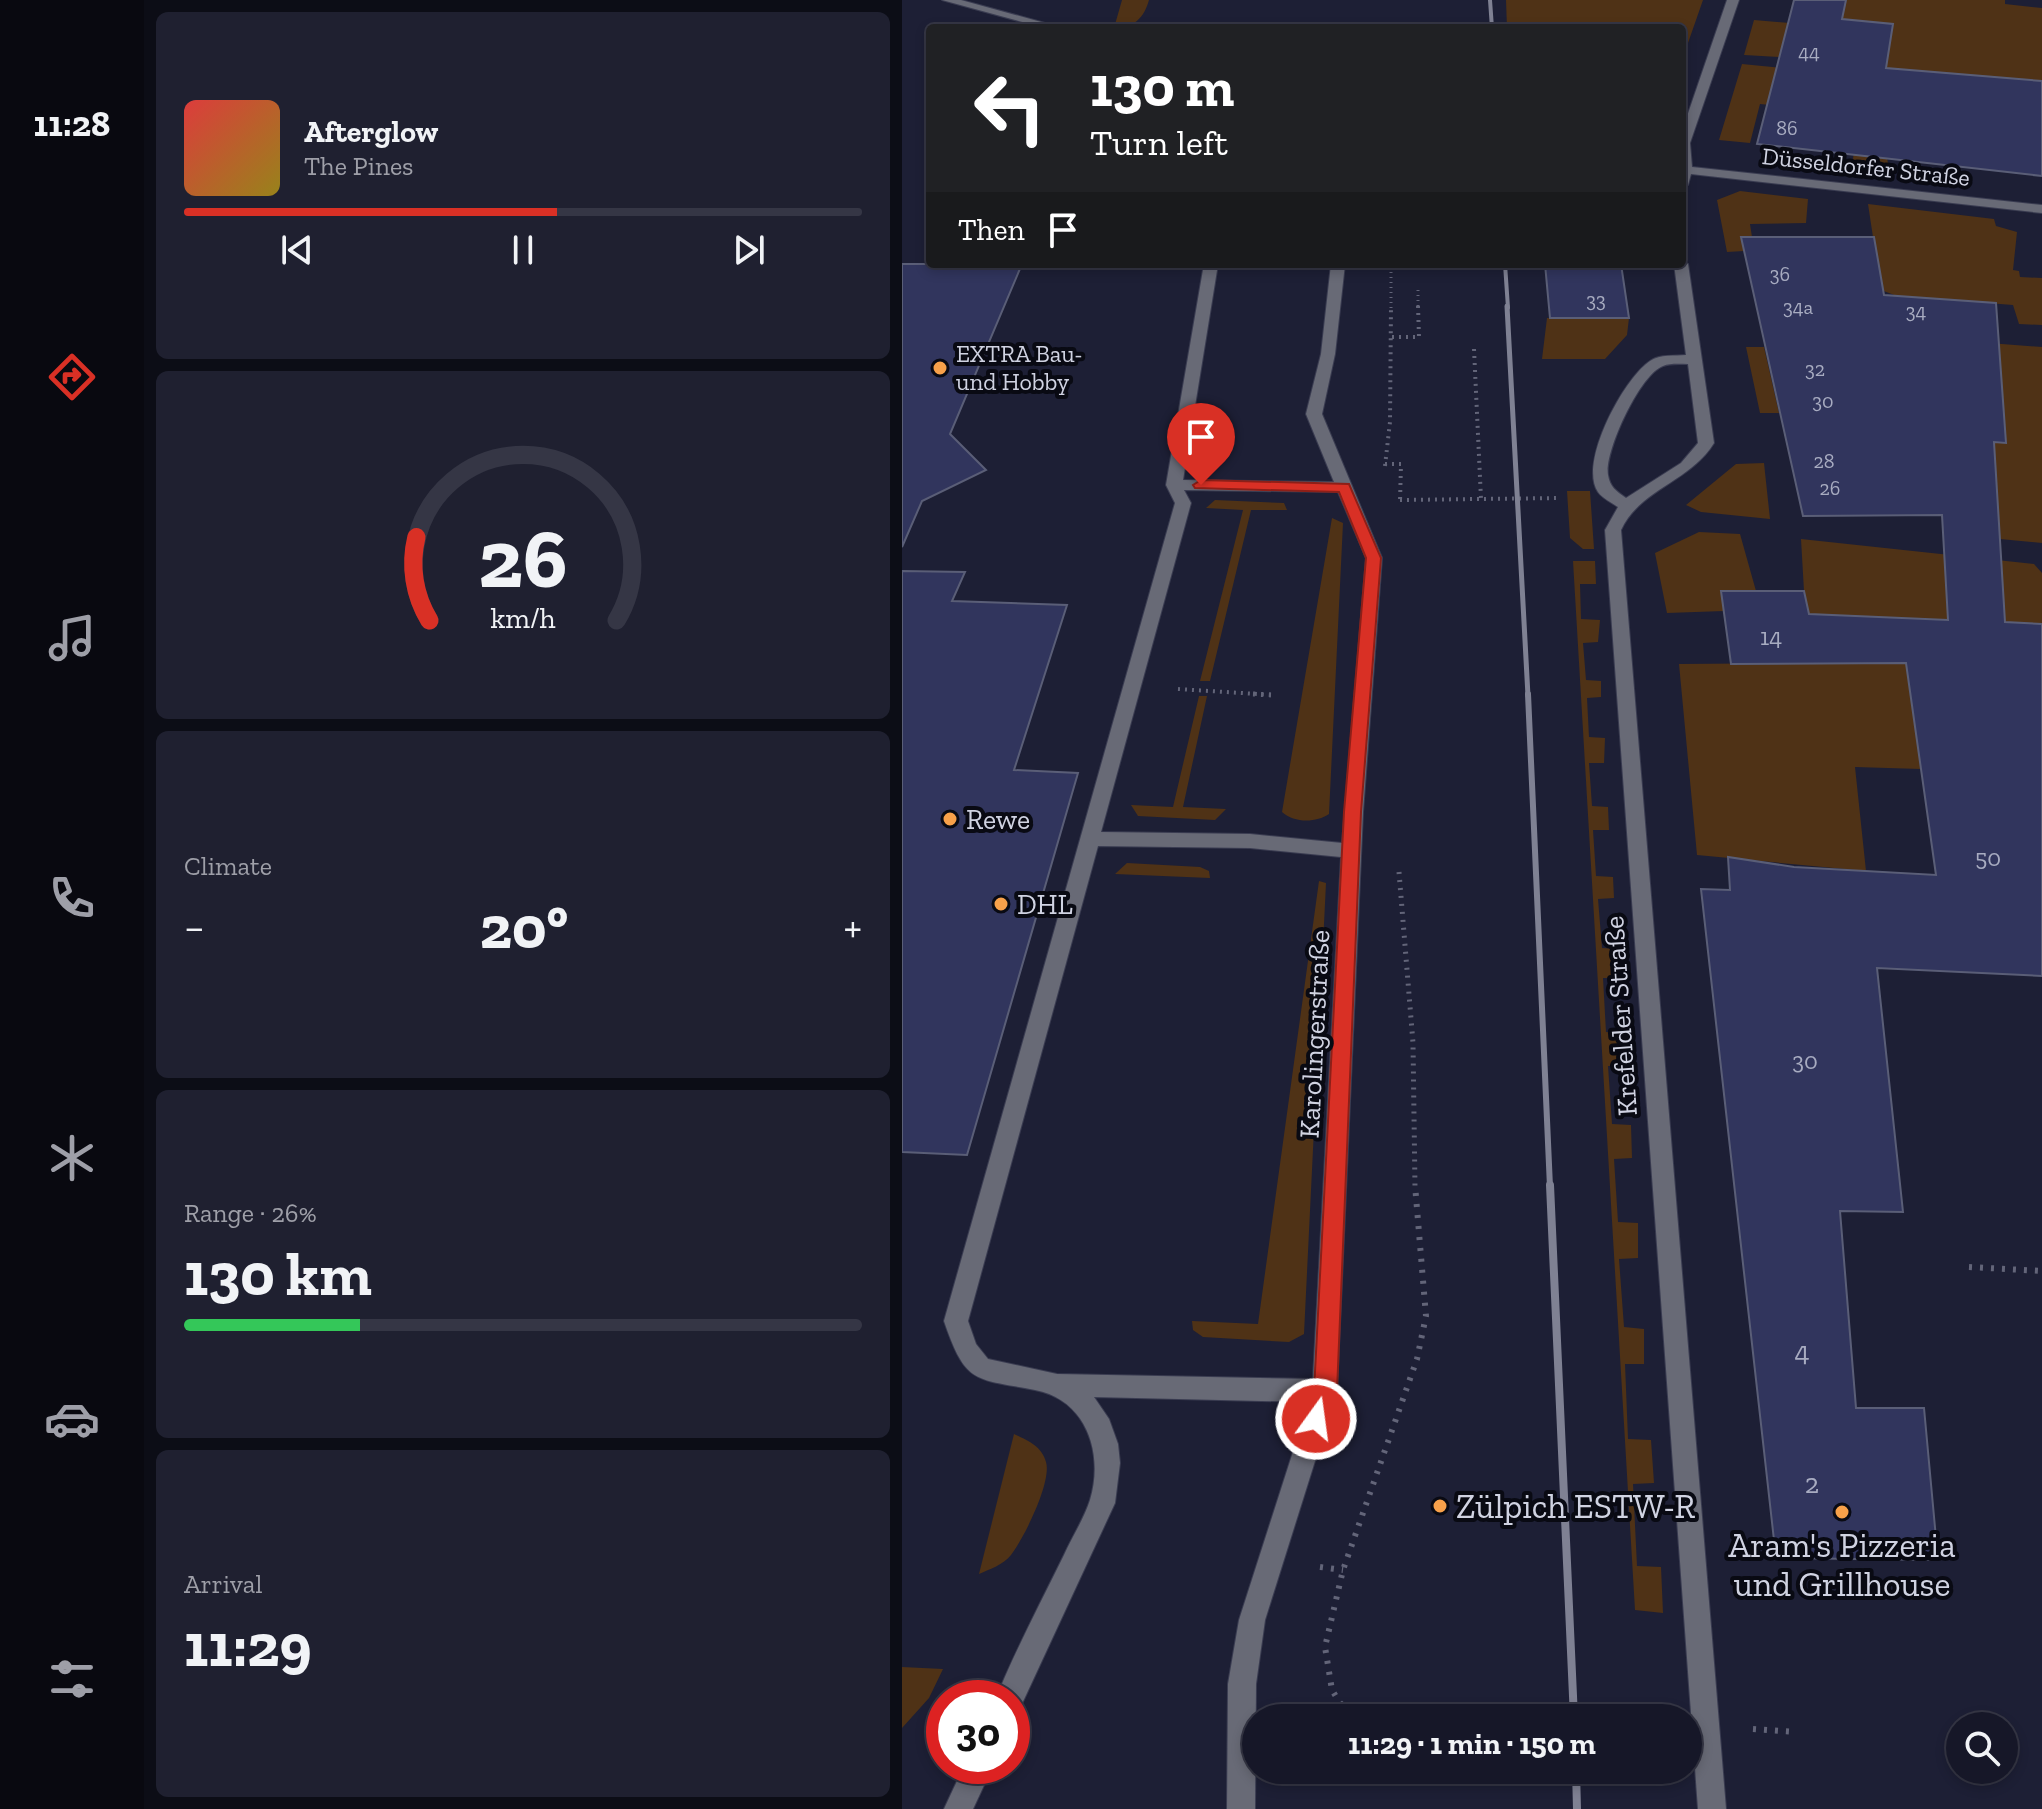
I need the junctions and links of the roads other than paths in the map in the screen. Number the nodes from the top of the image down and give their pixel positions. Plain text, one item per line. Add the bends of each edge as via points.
1 (948, 0) edge
2 (1733, 0) edge
3 (1041, 24) edge
4 (1686, 137) edge
5 (1686, 170) edge
6 (2042, 209) edge
7 (1210, 268) edge
8 (1338, 268) edge
9 (1682, 268) edge
10 (1695, 359) junction
11 (1174, 485) junction
12 (1344, 487) junction
13 (1627, 506) junction
14 (1091, 839) junction
15 (1351, 851) junction
16 (1058, 1385) junction
17 (1325, 1391) junction
18 (1018, 1680) edge
19 (970, 1784) edge
20 (958, 1809) edge
21 (1241, 1809) edge
22 (1712, 1809) edge

1 - 3 street
2 - 4 street
5 - 6 street, Düsseldorfer Straße
7 - 11 street
8 - 12 street, Karolingerstraße via 1328,354 1314,414
9 - 10 street
10 - 13 street via 1706,428 1703,451
10 - 13 street via 1653,365 1606,436 1598,461 1602,482 1605,491
11 - 12 street
11 - 14 street via 1183,503
12 - 15 street, Karolingerstraße via 1374,558
13 - 22 street, Krefelder Straße via 1613,530
14 - 15 street via 1250,841
14 - 16 street via 956,1321 980,1368
15 - 17 street, Karolingerstraße
16 - 17 street
16 - 18 street via 1085,1405 1105,1433 1107,1484
17 - 21 street, Karolingerstraße via 1252,1620 1242,1684
19 - 20 street

